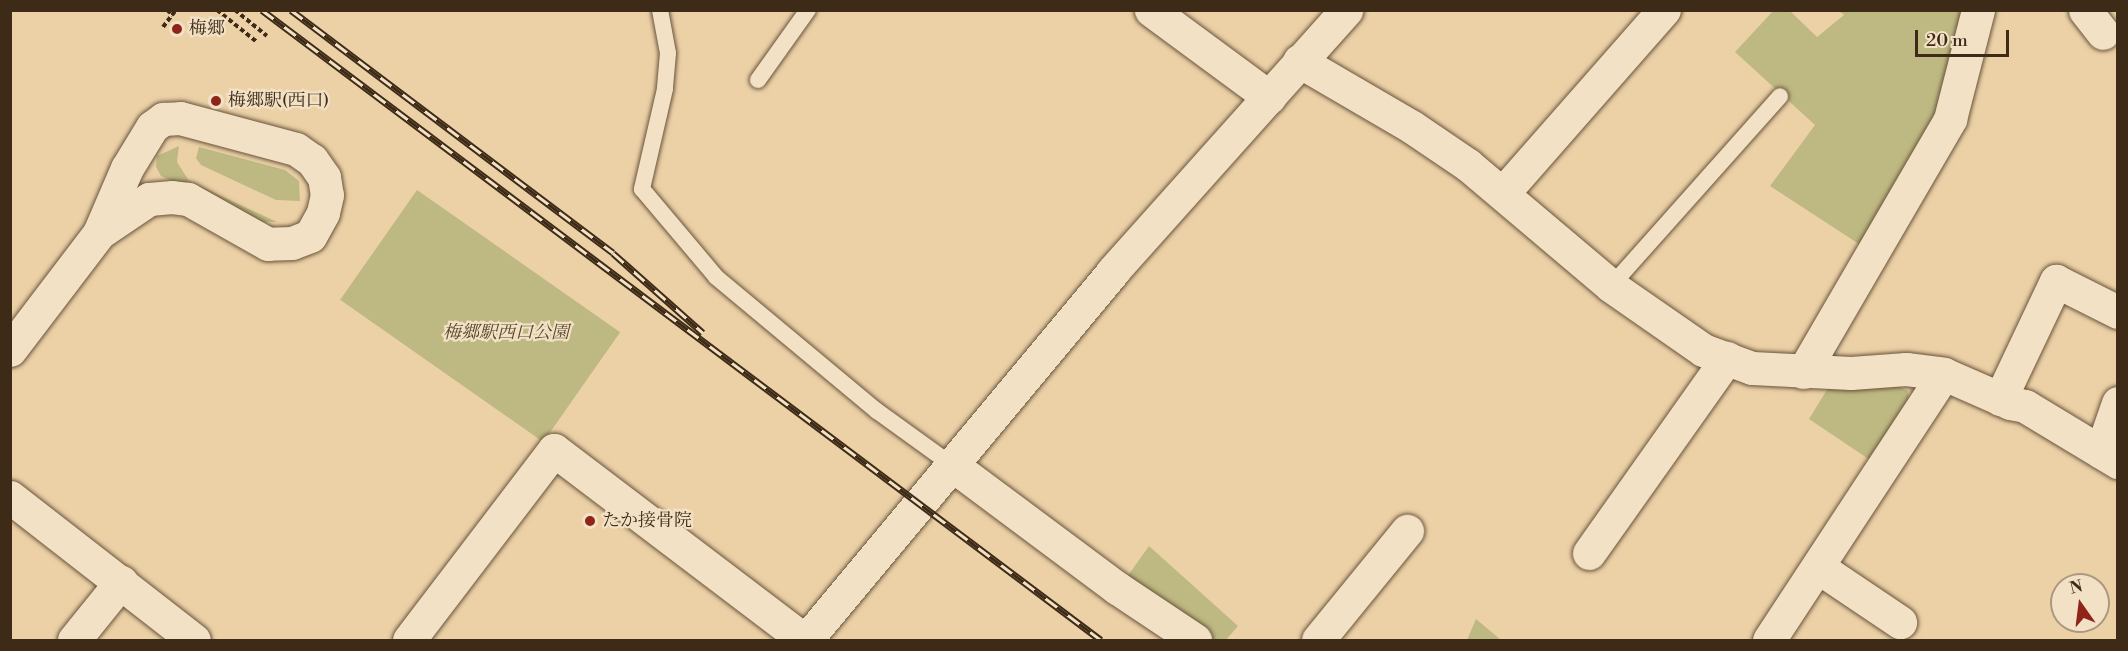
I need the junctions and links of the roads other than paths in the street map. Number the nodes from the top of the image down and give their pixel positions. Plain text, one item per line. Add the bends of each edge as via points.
1 (660, 10) edge
2 (808, 10) edge
3 (1151, 10) edge
4 (1346, 10) edge
5 (1664, 10) edge
6 (1978, 10) edge
7 (1299, 61) junction
8 (758, 80) dead end
9 (1780, 96) dead end
10 (1269, 97) junction
11 (1503, 193) junction
12 (99, 233) junction
13 (1611, 286) junction
14 (2118, 312) edge
15 (10, 350) edge
16 (1727, 358) junction
17 (1803, 372) junction
18 (1944, 374) junction
19 (2000, 399) junction
20 (2118, 403) edge
21 (2109, 457) edge
22 (952, 465) junction
23 (10, 497) edge
24 (1407, 531) dead end
25 (1589, 553) dead end
26 (1818, 567) junction
27 (121, 582) junction
28 (1900, 622) dead end
29 (74, 640) edge
30 (194, 640) edge
31 (409, 640) edge
32 (805, 640) edge
33 (1195, 640) edge
34 (1318, 640) edge
35 (1769, 640) edge

1 - 22 lane via 668,53 665,88 642,189 716,277 877,411
2 - 8 lane
3 - 10 street
4 - 7 street
5 - 11 street
6 - 17 street via 1950,119
7 - 10 street
7 - 11 street via 1412,127
9 - 13 lane
10 - 22 street via 1113,271
11 - 13 street
12 - 12 street via 127,168 152,127 163,119 180,118 296,149 312,160 324,177 327,195 323,213 309,236 292,243 268,244 188,199 172,197 149,199
12 - 15 street
13 - 16 street via 1677,335
14 - 19 street via 2056,281
16 - 17 street via 1752,368
16 - 25 street
17 - 18 street via 1906,369
18 - 19 street
18 - 26 street
19 - 21 street via 2025,406
20 - 21 street
22 - 32 street
22 - 33 street via 1117,588
23 - 27 street
24 - 34 street
26 - 28 street
26 - 35 street
27 - 29 street
27 - 30 street
31 - 32 street via 554,450

